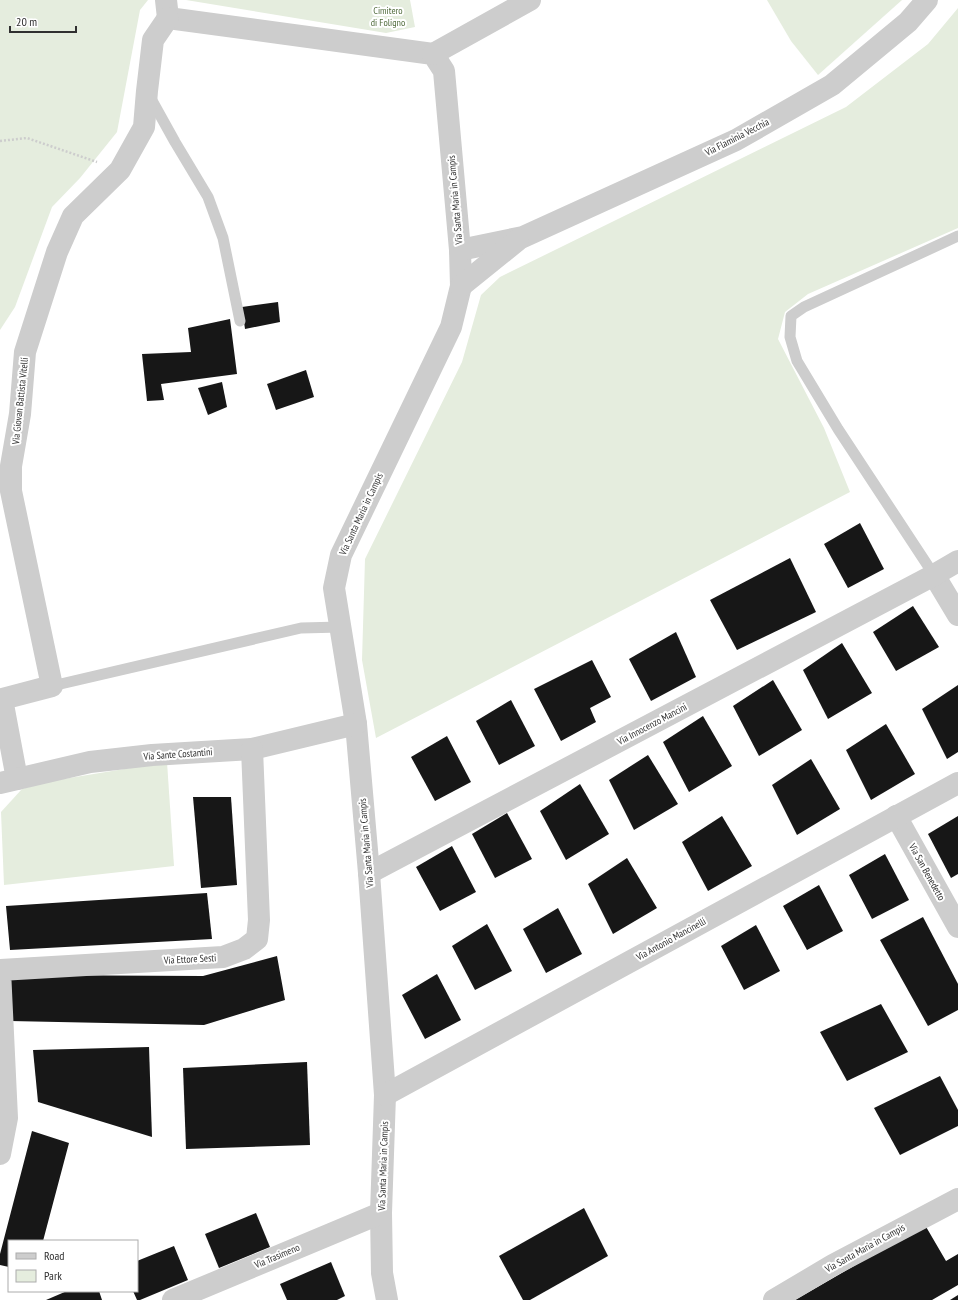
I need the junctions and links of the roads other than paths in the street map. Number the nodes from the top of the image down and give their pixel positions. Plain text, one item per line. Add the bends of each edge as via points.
1 (530, 0) edge
2 (927, 0) edge
3 (167, 9) edge
4 (433, 54) junction
5 (147, 91) junction
6 (523, 236) junction
7 (958, 236) edge
8 (460, 250) junction
9 (461, 286) junction
10 (240, 321) dead end
11 (958, 561) edge
12 (934, 575) junction
13 (958, 615) edge
14 (341, 627) junction
15 (52, 686) junction
16 (1, 699) edge
17 (356, 724) junction
18 (252, 749) junction
19 (8, 781) edge
20 (958, 783) edge
21 (896, 816) junction
22 (369, 873) junction
23 (958, 927) edge
24 (0, 962) edge
25 (0, 970) edge
26 (385, 1095) junction
27 (0, 1154) edge
28 (958, 1199) edge
29 (381, 1213) junction
30 (173, 1300) edge
31 (387, 1300) edge
32 (774, 1300) edge

1 - 4 street
2 - 6 street, Via Flaminia Vecchia via 908,22 832,86 736,140
3 - 4 street
3 - 5 street, Via Giovan Battista Vitelli via 153,40
4 - 8 street, Via Santa Maria in Campis via 444,71
5 - 10 lane via 208,197 223,238
5 - 15 street, Via Giovan Battista Vitelli via 144,127 120,170 73,216 56,252 25,352 20,414 11,466 11,491
6 - 8 street, Via Flaminia Vecchia
6 - 9 street, Via Flaminia Vecchia
7 - 12 lane via 804,306 791,316 790,336 797,361 838,429
8 - 9 street, Via Santa Maria in Campis
9 - 14 street, Via Santa Maria in Campis via 451,327 341,555 334,588
11 - 12 street, Via Innocenzo Mancini
12 - 13 street
12 - 22 street, Via Innocenzo Mancini
14 - 15 lane via 301,628
14 - 17 street, Via Santa Maria in Campis
15 - 16 street
16 - 19 street
17 - 18 street, Via Sante Costantini
17 - 22 street, Via Santa Maria in Campis
18 - 19 street, Via Sante Costantini via 152,755 90,762
18 - 25 street, Via Ettore Sesti via 259,920 257,939 244,949 224,957
20 - 21 street, Via Antonio Mancinelli
21 - 23 street, Via San Benedetto
21 - 26 street, Via Antonio Mancinelli
22 - 26 street, Via Santa Maria in Campis
24 - 25 street
25 - 27 street via 7,1118
26 - 29 street, Via Santa Maria in Campis
28 - 32 street, Via Santa Maria in Campis via 833,1265
29 - 30 street, Via Trasimeno
29 - 31 street, Via Santa Maria in Campis via 382,1273

